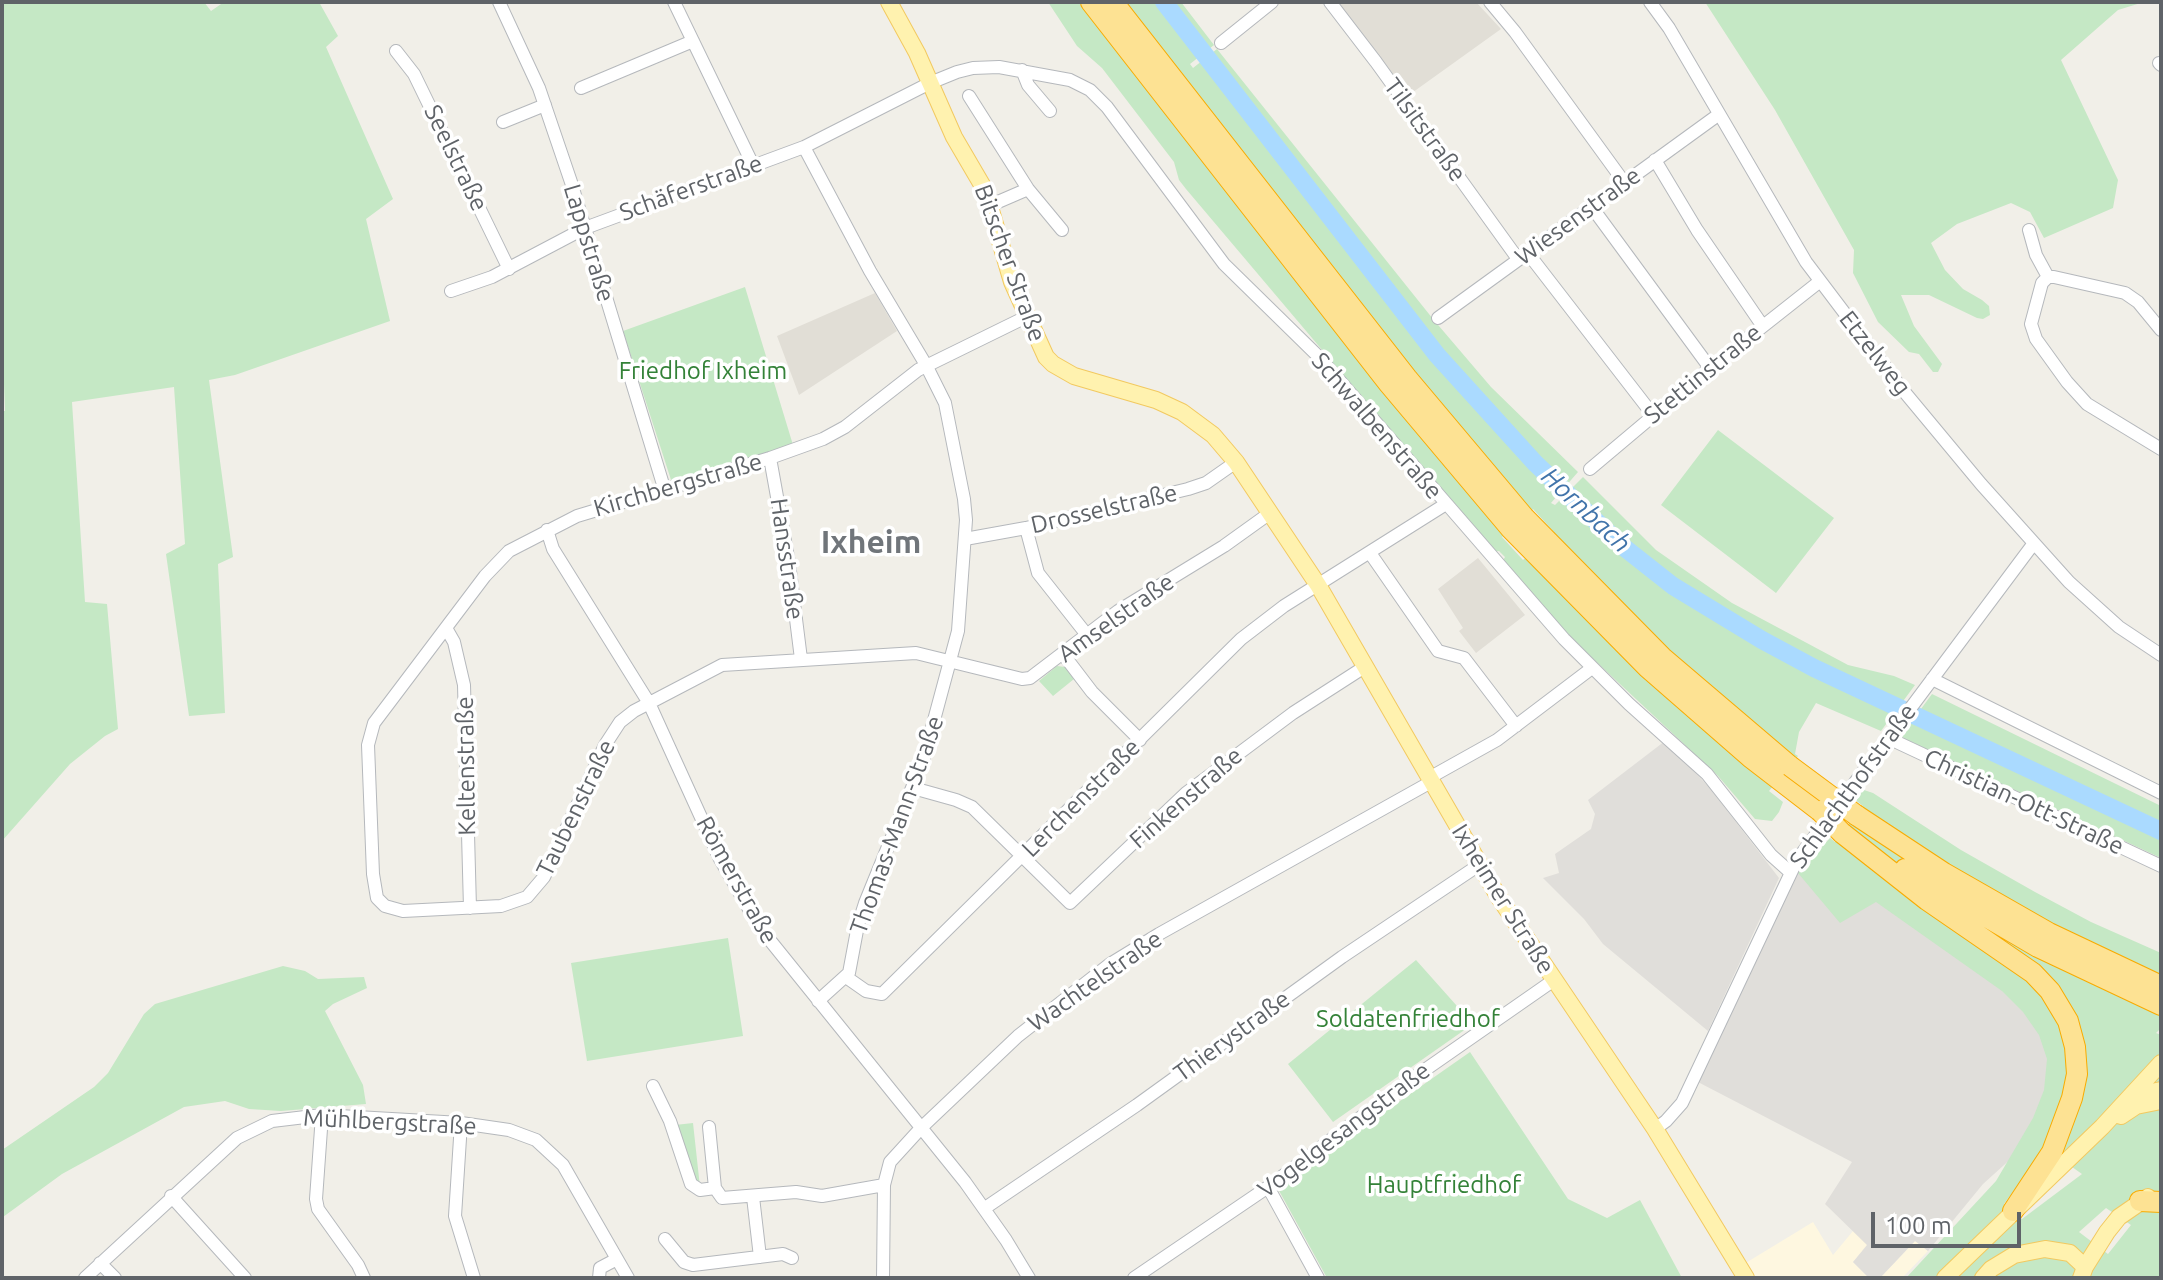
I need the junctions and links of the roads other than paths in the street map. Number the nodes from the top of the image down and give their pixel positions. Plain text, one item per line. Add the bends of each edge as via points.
1 (499, 2) edge
2 (674, 2) edge
3 (889, 2) edge
4 (1091, 2) edge
5 (1113, 2) edge
6 (1272, 2) edge
7 (1330, 2) edge
8 (1490, 2) edge
9 (1650, 2) edge
10 (693, 41) junction
11 (1221, 43) dead end
12 (396, 51) dead end
13 (1022, 70) junction
14 (930, 83) junction
15 (581, 88) dead end
16 (969, 96) dead end
17 (545, 105) junction
18 (1050, 111) dead end
19 (1718, 115) junction
20 (503, 122) dead end
21 (804, 147) junction
22 (1655, 160) junction
23 (753, 165) junction
24 (1624, 182) junction
25 (1028, 189) junction
26 (991, 205) junction
27 (1591, 206) junction
28 (585, 228) junction
29 (1062, 230) dead end
30 (2029, 230) dead end
31 (1522, 256) junction
32 (509, 269) junction
33 (2048, 277) junction
34 (1819, 282) junction
35 (451, 291) dead end
36 (1026, 317) junction
37 (1438, 318) dead end
38 (1762, 325) junction
39 (2161, 330) edge
40 (926, 365) junction
41 (1710, 368) junction
42 (1653, 415) junction
43 (2161, 449) edge
44 (770, 458) junction
45 (1236, 462) junction
46 (1590, 469) dead end
47 (665, 491) junction
48 (1446, 504) junction
49 (1270, 513) junction
50 (1518, 523) junction
51 (1026, 528) junction
52 (547, 530) junction
53 (965, 539) junction
54 (2034, 543) junction
55 (1370, 553) junction
56 (1318, 585) junction
57 (446, 628) junction
58 (1087, 635) junction
59 (1063, 654) junction
60 (2161, 655) edge
61 (801, 659) junction
62 (952, 660) junction
63 (1366, 666) junction
64 (1592, 668) junction
65 (1932, 679) junction
66 (649, 703) junction
67 (379, 713) joint
68 (1516, 726) junction
69 (1890, 735) junction
70 (1140, 740) junction
71 (1784, 773) junction
72 (1430, 780) junction
73 (913, 788) junction
74 (2161, 793) edge
75 (1848, 825) junction
76 (1021, 857) junction
77 (1479, 865) junction
78 (2161, 866) edge
79 (1790, 872) junction
80 (470, 908) junction
81 (846, 977) junction
82 (1554, 980) junction
83 (2161, 986) edge
84 (818, 1001) junction
85 (2161, 1005) edge
86 (2161, 1063) edge
87 (653, 1086) dead end
88 (2161, 1090) edge
89 (2129, 1098) junction
90 (2161, 1101) edge
91 (322, 1115) junction
92 (461, 1123) junction
93 (709, 1127) dead end
94 (2102, 1127) junction
95 (921, 1128) junction
96 (1655, 1129) junction
97 (2058, 1156) junction
98 (884, 1185) junction
99 (1268, 1187) junction
100 (715, 1188) junction
101 (2161, 1193) edge
102 (171, 1196) junction
103 (753, 1197) junction
104 (2140, 1201) junction
105 (2161, 1202) edge
106 (985, 1208) junction
107 (2013, 1211) joint
108 (665, 1239) dead end
109 (760, 1257) junction
110 (792, 1258) dead end
111 (617, 1259) junction
112 (100, 1263) junction
113 (2083, 1272) edge
114 (85, 1278) edge
115 (115, 1278) edge
116 (245, 1278) edge
117 (364, 1278) edge
118 (474, 1278) edge
119 (599, 1278) edge
120 (628, 1278) edge
121 (883, 1278) edge
122 (1029, 1278) edge
123 (1134, 1278) edge
124 (1318, 1278) edge
125 (1746, 1278) edge
126 (1945, 1278) edge
127 (1983, 1278) edge

1 - 17 street, Lappstraße
2 - 10 street
3 - 14 main road, Bitscher Straße
4 - 50 highway via 1389,384
5 - 50 highway
6 - 11 street
7 - 31 street, Tilsitstraße
8 - 24 street
9 - 19 street, Etzelweg
10 - 15 street
10 - 23 street
12 - 32 street, Seelstraße via 414,74
13 - 14 street, Schwalbenstraße via 973,68
13 - 18 street
13 - 48 street, Schwalbenstraße via 1070,80 1097,97 1224,264 1320,358
14 - 21 street, Schäferstraße
14 - 26 main road, Bitscher Straße
16 - 25 street
17 - 20 street
17 - 28 street, Lappstraße
19 - 22 street, Wiesenstraße
19 - 34 street, Etzelweg
21 - 23 street, Schäferstraße
21 - 40 street, Thomas-Mann-Straße
22 - 24 street, Wiesenstraße
22 - 38 street
23 - 28 street, Schäferstraße
24 - 27 street, Wiesenstraße
25 - 26 street
25 - 29 street
26 - 36 main road, Bitscher Straße
27 - 31 street, Wiesenstraße
27 - 41 street
28 - 32 street, Schäferstraße
28 - 47 street, Lappstraße
30 - 33 street
31 - 37 street, Wiesenstraße
31 - 42 street, Tilsitstraße
32 - 35 street, Schäferstraße
33 - 39 street via 2125,293
33 - 43 street via 2040,287 2031,324 2036,339 2087,404
34 - 38 street, Stettinstraße
34 - 54 street, Etzelweg
36 - 40 street, Kirchbergstraße
36 - 45 main road, Bitscher Straße via 1053,364 1182,412 1213,435
38 - 41 street, Stettinstraße
40 - 44 street, Kirchbergstraße via 834,433
40 - 53 street, Thomas-Mann-Straße via 949,417 964,499
41 - 42 street, Stettinstraße
42 - 46 street, Stettinstraße
44 - 47 street, Kirchbergstraße
44 - 61 street, Hansstraße
45 - 49 main road, Bitscher Straße
45 - 51 street, Drosselstraße via 1188,489
47 - 52 street, Kirchbergstraße
48 - 55 street, Lerchenstraße
48 - 64 street, Schwalbenstraße
49 - 56 main road, Ixheimer Straße
49 - 58 street, Amselstraße
50 - 71 highway
51 - 53 street, Drosselstraße
51 - 58 street via 1038,573
52 - 57 street, Kirchbergstraße via 496,563
52 - 66 street, Römerstraße via 553,549
53 - 62 street, Thomas-Mann-Straße
54 - 60 street, Etzelweg via 2089,601
54 - 65 street, Schlachthofstraße
55 - 56 street, Lerchenstraße
55 - 68 street via 1438,651 1464,658
56 - 63 main road, Ixheimer Straße
56 - 70 street, Lerchenstraße via 1241,639
57 - 67 street, Kirchbergstraße
57 - 80 street, Keltenstraße via 464,685
58 - 59 street, Amselstraße
59 - 62 street, Amselstraße via 1039,674 1022,679
59 - 70 street
61 - 62 street, Taubenstraße via 916,653
61 - 66 street, Taubenstraße via 722,665
62 - 73 street, Thomas-Mann-Straße
63 - 72 main road, Ixheimer Straße
63 - 76 street, Finkenstraße via 1186,793 1074,901 1062,898
64 - 68 street, Wachtelstraße
64 - 79 street, Schwalbenstraße via 1707,774
65 - 69 street, Schlachthofstraße
65 - 74 street
66 - 80 street, Taubenstraße via 626,716 610,735 535,889 509,905
66 - 84 street, Römerstraße via 746,907
67 - 80 street, Taubenstraße via 368,745 377,898 403,911
68 - 72 street, Wachtelstraße
69 - 78 street, Christian-Ott-Straße
69 - 79 street, Schlachthofstraße
70 - 76 street, Lerchenstraße
71 - 75 highway, bridge
71 - 75 highway, bridge via 1820,811
72 - 77 main road, Ixheimer Straße
72 - 95 street, Wachtelstraße via 1110,964 1018,1036
73 - 76 street via 972,807
73 - 81 street, Thomas-Mann-Straße via 865,903
75 - 83 highway via 2049,933
75 - 85 highway via 1937,888 2038,947
75 - 97 highway via 1927,900 2033,973 2061,1007 2075,1047 2077,1074
76 - 81 street, Lerchenstraße via 882,994 866,991
77 - 82 main road, Ixheimer Straße
77 - 106 street, Thierystraße
79 - 96 street, Schlachthofstraße via 1682,1103
81 - 84 street
82 - 96 main road, Ixheimer Straße
82 - 99 street, Vogelgesangstraße
84 - 95 street, Römerstraße
86 - 89 main road
87 - 100 street via 691,1184 700,1190
88 - 89 main road
89 - 94 main road
90 - 94 main road via 2136,1106
91 - 92 street, Mühlbergstraße
91 - 102 street, Mühlbergstraße via 280,1119 252,1129
91 - 117 street via 318,1209
92 - 111 street, Mühlbergstraße via 525,1134 546,1147 563,1165
92 - 118 street via 455,1216
93 - 100 street
94 - 97 main road
95 - 98 street, Wachtelstraße via 890,1162
95 - 106 street, Römerstraße
96 - 125 main road, Ixheimer Straße
97 - 107 highway
98 - 103 street via 822,1196 796,1192
98 - 121 street, Wachtelstraße
99 - 123 street, Vogelgesangstraße
99 - 124 street
100 - 103 street via 722,1198
101 - 104 main road
102 - 112 street, Mühlbergstraße
102 - 116 street
103 - 109 street
104 - 105 highway
104 - 113 main road via 2119,1217
106 - 122 street, Römerstraße
107 - 126 main road
108 - 109 street via 693,1265
109 - 110 street
111 - 119 street via 600,1268
111 - 120 street, Mühlbergstraße
112 - 114 street, Mühlbergstraße
112 - 115 street
113 - 127 main road via 2065,1251 2045,1249 2003,1261

